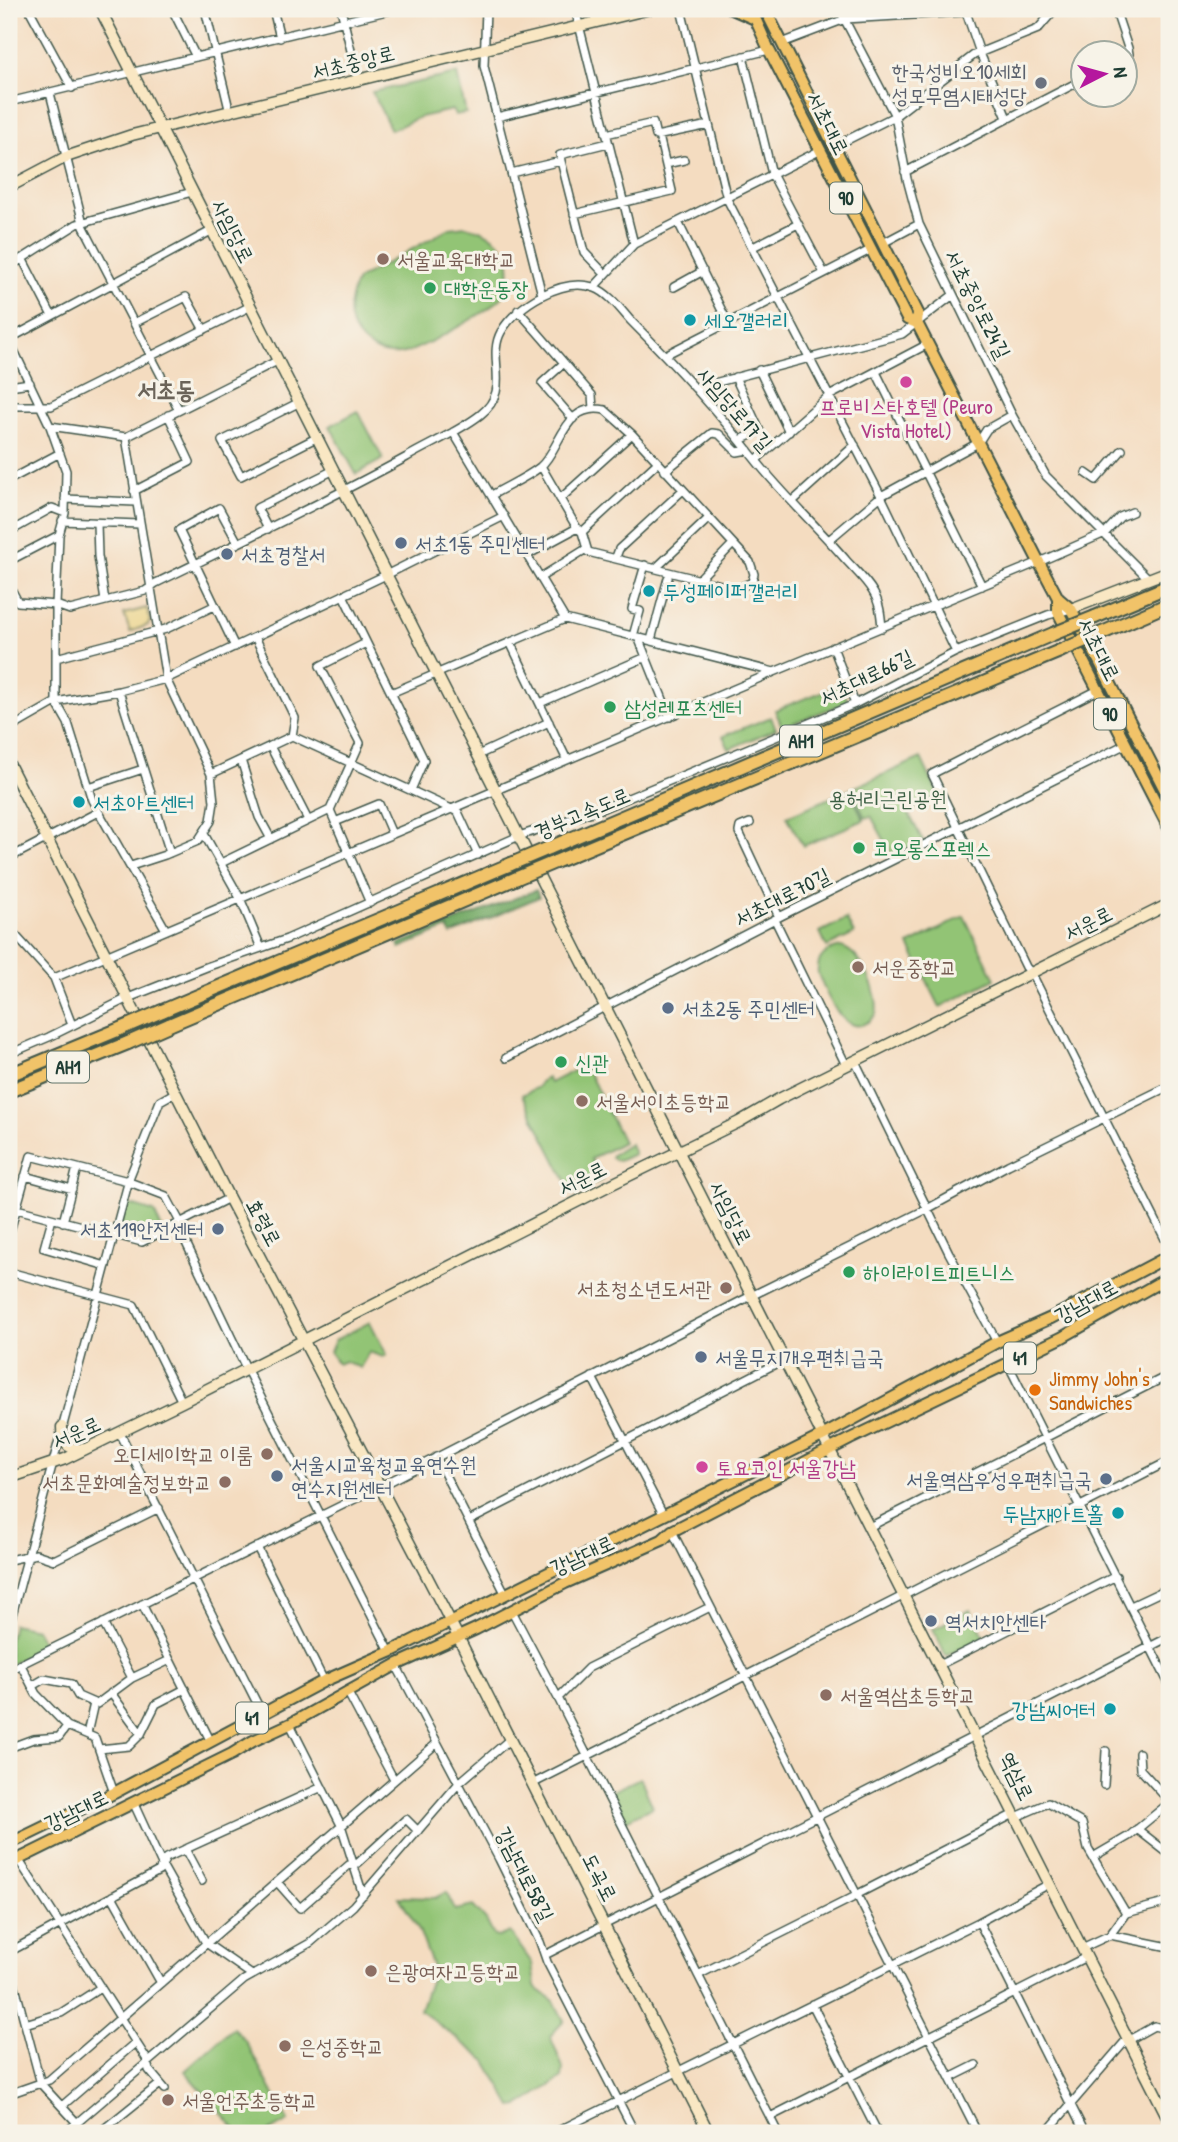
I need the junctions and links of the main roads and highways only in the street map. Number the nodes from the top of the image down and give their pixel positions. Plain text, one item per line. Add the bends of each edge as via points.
1 (100, 9) edge
2 (650, 9) edge
3 (732, 9) edge
4 (765, 9) edge
5 (776, 9) edge
6 (753, 14) edge
7 (772, 24) junction
8 (161, 130) junction
9 (9, 187) edge
10 (917, 323) junction
11 (1169, 571) edge
12 (1169, 586) edge
13 (1058, 598) junction
14 (1169, 604) edge
15 (1071, 609) junction
16 (9, 764) edge
17 (1169, 798) edge
18 (1169, 828) edge
19 (1169, 904) edge
20 (9, 1075) edge
21 (9, 1091) edge
22 (678, 1152) junction
23 (1169, 1256) edge
24 (1169, 1277) edge
25 (304, 1340) junction
26 (62, 1427) road end
27 (822, 1436) junction
28 (86, 1449) junction
29 (828, 1450) junction
30 (9, 1478) edge
31 (450, 1622) junction
32 (458, 1637) junction
33 (9, 1844) edge
34 (13, 1862) edge
35 (1169, 2120) edge
36 (709, 2133) edge

1 - 8 main road, 사임당로
2 - 8 main road, 서초중앙로
3 - 6 main road
4 - 7 main road, 서초대로 / 90
5 - 7 main road
6 - 10 main road, 서초대로 / 90 via 908,319
7 - 10 main road, 서초대로 / 90 via 918,313
8 - 9 main road, 서초중앙로 via 66,157
8 - 22 main road, 사임당로
10 - 13 main road, 서초대로 / 90
11 - 15 main road
12 - 20 highway, 경부고속도로 / AH1, bridge
13 - 15 main road, 서초대로 / 90
13 - 18 main road, 서초대로 / 90 via 1058,612
14 - 21 highway, 경부고속도로 / AH1, bridge
15 - 17 main road, 서초대로 / 90
16 - 25 main road, 효령로
19 - 22 main road, 서운로
22 - 25 main road, 서운로
22 - 27 main road, 사임당로
23 - 27 main road, 강남대로 / 41
24 - 29 main road, 강남대로 / 41 via 1008,1364
25 - 28 main road, 서운로
25 - 31 main road, 효령로
26 - 28 main road via 66,1445
27 - 29 main road, 사임당로
27 - 31 main road, 강남대로 / 41
28 - 30 main road, 서운로
29 - 32 main road, 강남대로 / 41 via 662,1540
29 - 35 main road, 역삼로
31 - 32 main road, 효령로
31 - 33 main road, 강남대로 / 41 via 324,1681
32 - 34 main road, 강남대로 / 41
32 - 36 main road, 도곡로

